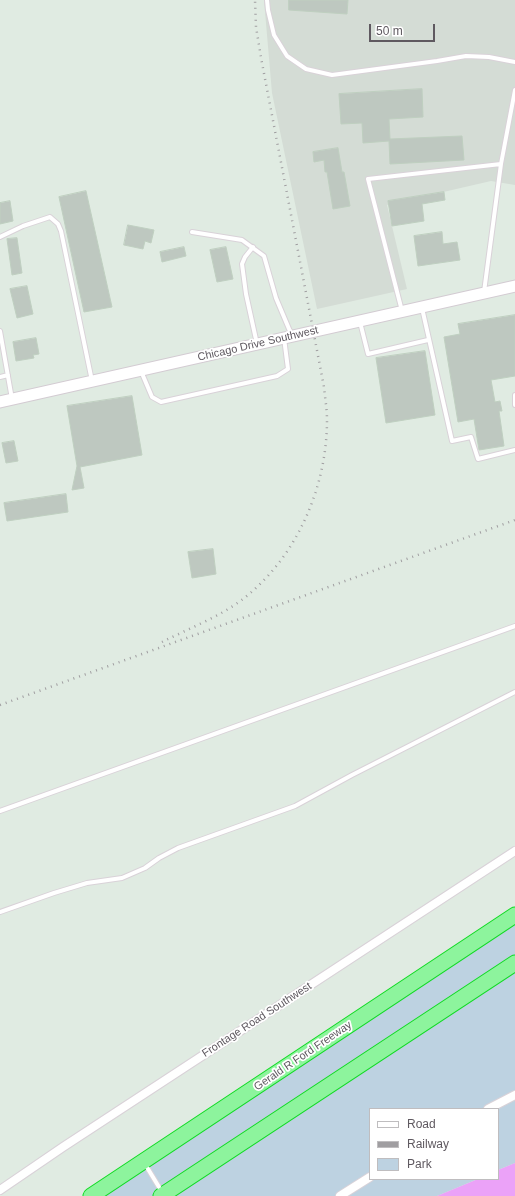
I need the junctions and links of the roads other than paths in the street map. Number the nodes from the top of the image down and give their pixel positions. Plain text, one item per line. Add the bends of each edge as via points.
1 (267, 0) edge
2 (515, 62) edge
3 (515, 90) edge
4 (502, 164) junction
5 (192, 232) dead end
6 (0, 237) edge
7 (253, 247) junction
8 (515, 286) edge
9 (484, 293) junction
10 (422, 307) junction
11 (402, 311) junction
12 (360, 322) junction
13 (0, 331) edge
14 (288, 337) junction
15 (428, 340) junction
16 (257, 344) junction
17 (141, 370) junction
18 (8, 375) junction
19 (0, 377) edge
20 (92, 381) junction
21 (515, 396) edge
22 (12, 399) junction
23 (0, 402) edge
24 (515, 405) edge
25 (515, 450) edge
26 (515, 626) edge
27 (515, 692) edge
28 (0, 811) edge
29 (515, 851) edge
30 (0, 912) edge
31 (515, 915) edge
32 (515, 963) edge
33 (515, 1095) edge
34 (490, 1108) edge
35 (143, 1162) junction
36 (369, 1178) edge
37 (0, 1190) edge
38 (162, 1195) edge
39 (91, 1196) edge
40 (340, 1196) edge

1 - 2 lane via 274,35 286,56 306,69 332,75 466,56
3 - 4 lane
4 - 9 lane
4 - 11 lane via 368,179
5 - 7 lane via 242,240
6 - 20 lane via 50,217 58,224
7 - 14 lane via 264,256
7 - 16 lane via 244,257 242,264
8 - 9 main road, Chicago Drive Southwest
9 - 10 main road, Chicago Drive Southwest
10 - 11 main road, Chicago Drive Southwest
10 - 15 lane
11 - 12 main road, Chicago Drive Southwest
12 - 14 main road, Chicago Drive Southwest
12 - 15 lane via 368,354
13 - 18 lane
14 - 16 main road, Chicago Drive Southwest
14 - 17 lane via 288,369 277,376 161,402 152,397
15 - 25 lane via 452,441 471,437 478,459
16 - 17 main road, Chicago Drive Southwest
17 - 20 main road, Chicago Drive Southwest
18 - 19 lane
18 - 22 lane
20 - 22 main road, Chicago Drive Southwest
21 - 24 lane
22 - 23 main road, Chicago Drive Southwest
26 - 28 lane
27 - 30 lane via 295,806 178,848 145,868 122,878 54,893
29 - 37 street, Frontage Road Southwest
31 - 35 highway, Gerald R Ford Freeway
32 - 38 highway
33 - 34 street
35 - 38 lane
35 - 39 highway, Gerald R Ford Freeway
36 - 40 street

